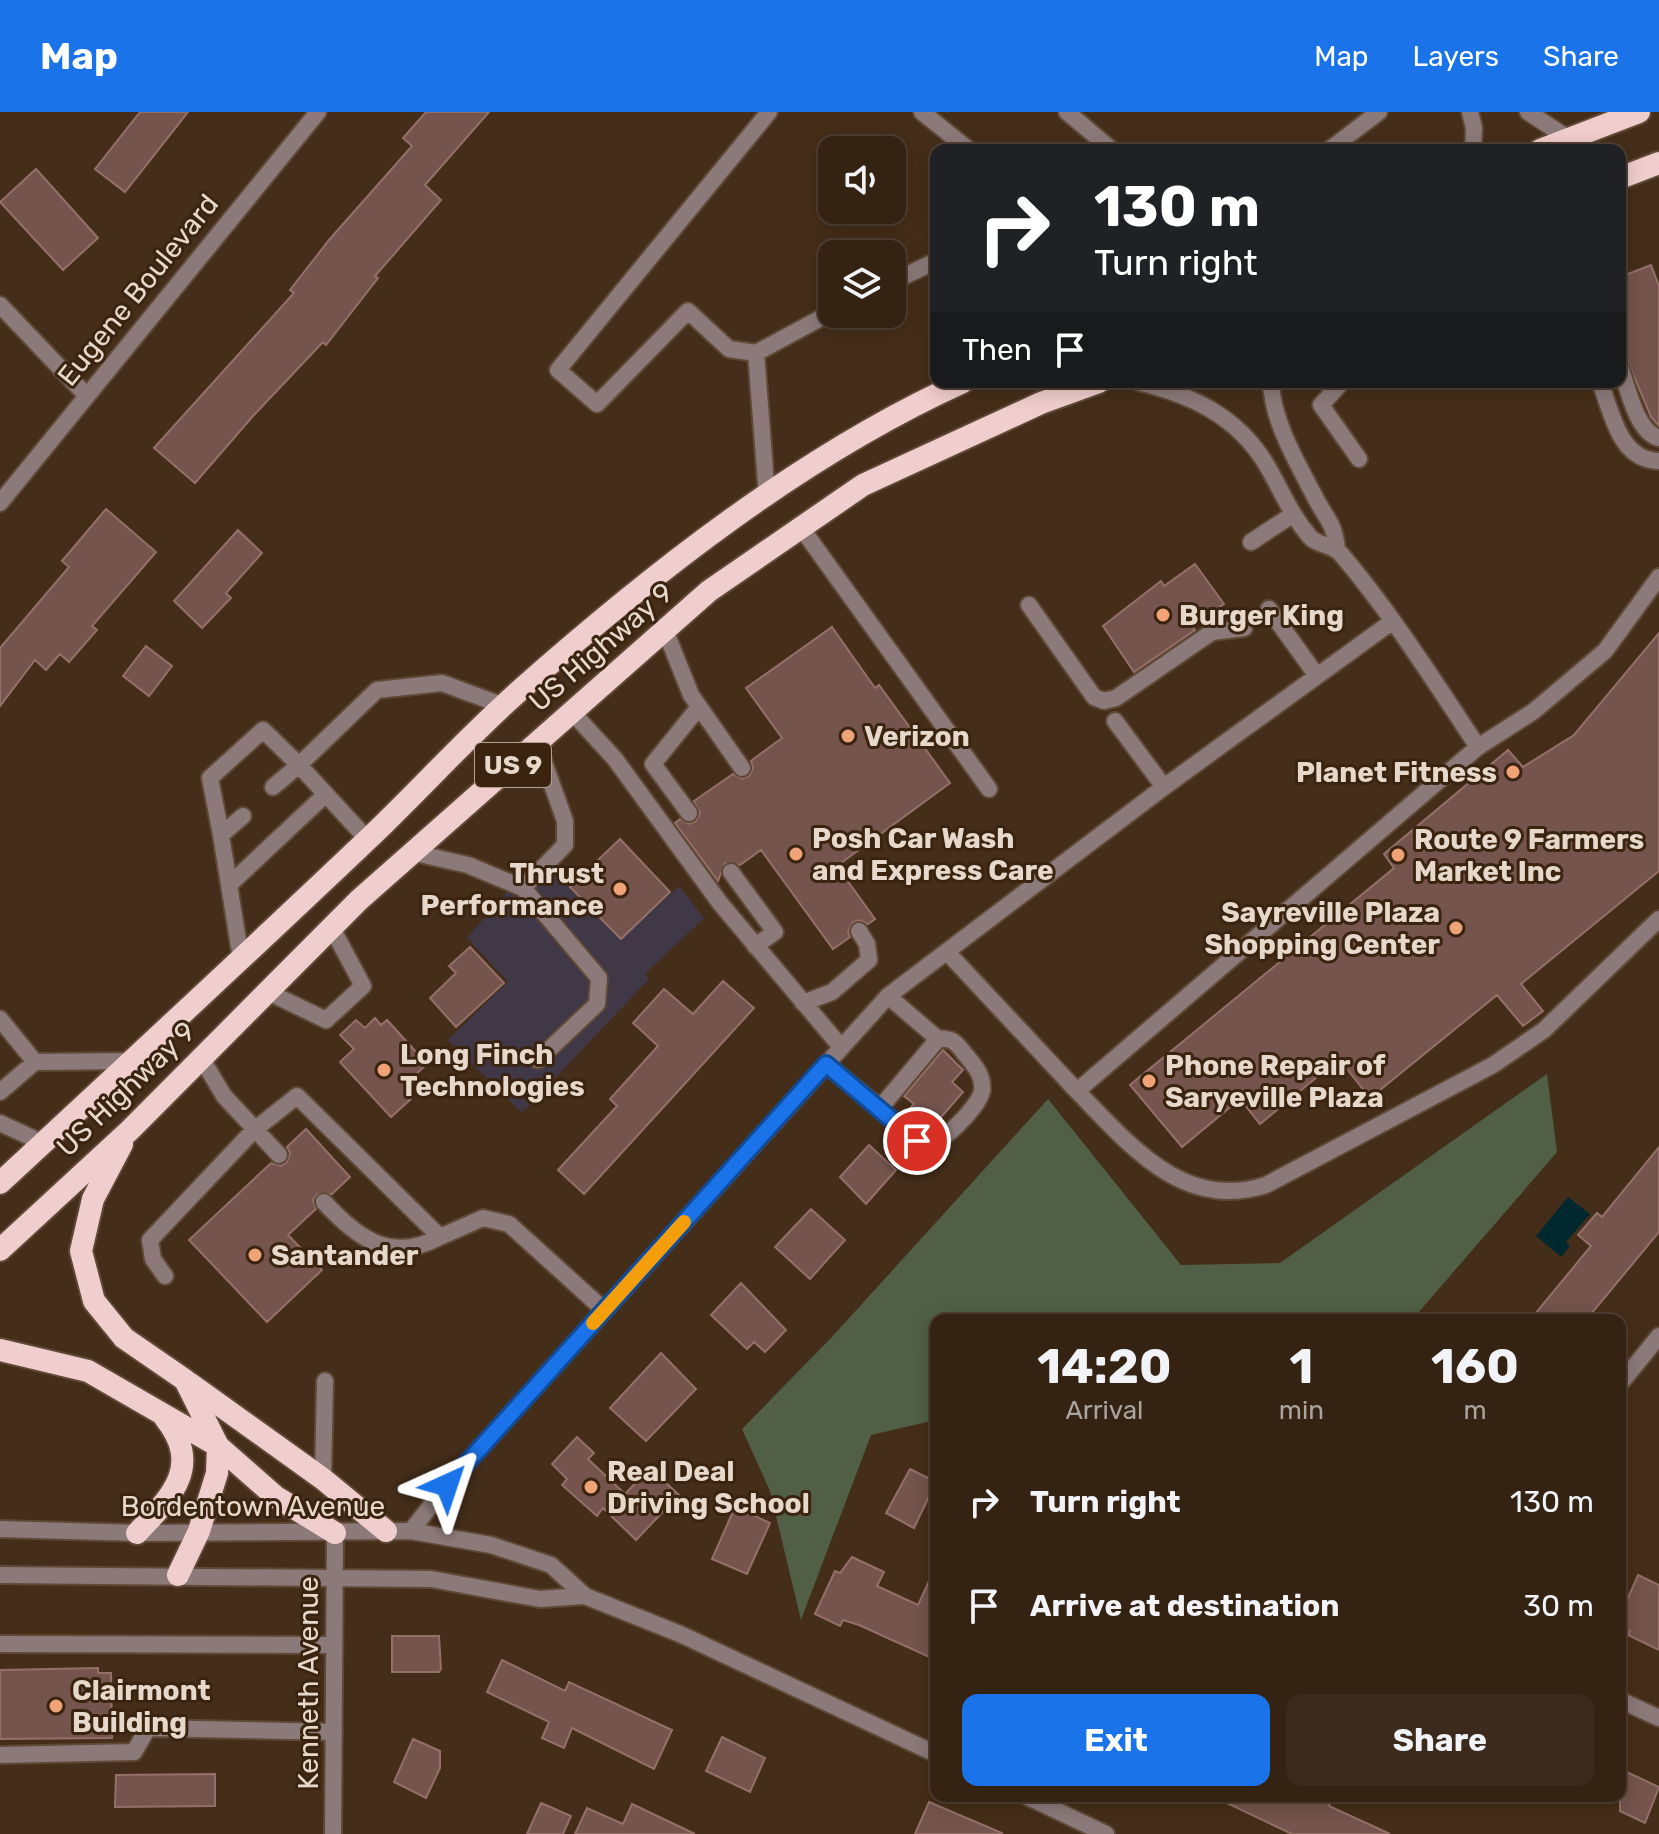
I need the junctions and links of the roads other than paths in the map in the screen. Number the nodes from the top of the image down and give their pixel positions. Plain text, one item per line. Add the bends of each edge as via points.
1 (318, 112) edge
2 (769, 112) edge
3 (922, 112) edge
4 (1067, 112) edge
5 (1379, 112) edge
6 (1470, 112) edge
7 (1528, 112) edge
8 (1639, 112) edge
9 (1569, 139) junction
10 (962, 144) edge
11 (1105, 144) edge
12 (1337, 144) edge
13 (1473, 144) edge
14 (1556, 144) edge
15 (1659, 163) edge
16 (1626, 176) edge
17 (930, 264) edge
18 (906, 275) edge
19 (0, 305) edge
20 (818, 320) edge
21 (756, 353) junction
22 (1626, 383) edge
23 (950, 388) edge
24 (1082, 388) edge
25 (1162, 388) edge
26 (1271, 388) edge
27 (1337, 388) edge
28 (1602, 388) edge
29 (86, 395) junction
30 (1659, 438) edge
31 (1359, 459) dead end
32 (1659, 461) edge
33 (767, 497) junction
34 (0, 503) edge
35 (1292, 515) junction
36 (800, 526) junction
37 (1251, 542) dead end
38 (1337, 550) junction
39 (1659, 577) edge
40 (1029, 605) dead end
41 (1269, 609) dead end
42 (1393, 621) junction
43 (1244, 628) dead end
44 (665, 630) junction
45 (1317, 676) junction
46 (504, 706) junction
47 (699, 707) junction
48 (571, 711) junction
49 (1115, 721) dead end
50 (537, 743) junction
51 (1478, 747) junction
52 (299, 765) junction
53 (742, 768) dead end
54 (273, 787) dead end
55 (1164, 787) junction
56 (989, 789) dead end
57 (326, 794) junction
58 (689, 813) dead end
59 (243, 816) dead end
60 (221, 835) junction
61 (368, 840) junction
62 (415, 853) junction
63 (731, 872) dead end
64 (229, 885) junction
65 (523, 888) junction
66 (1659, 919) edge
67 (332, 928) junction
68 (859, 931) dead end
69 (755, 946) junction
70 (947, 952) junction
71 (241, 959) junction
72 (268, 992) junction
73 (888, 996) junction
74 (803, 1003) junction
75 (0, 1019) edge
76 (938, 1039) junction
77 (841, 1047) junction
78 (202, 1059) junction
79 (538, 1060) dead end
80 (132, 1061) junction
81 (35, 1062) junction
82 (826, 1064) junction
83 (1077, 1091) junction
84 (0, 1092) edge
85 (880, 1108) junction
86 (0, 1123) edge
87 (130, 1130) junction
88 (253, 1131) junction
89 (43, 1143) junction
90 (279, 1155) dead end
91 (0, 1183) edge
92 (324, 1202) dead end
93 (440, 1237) junction
94 (0, 1250) edge
95 (165, 1276) dead end
96 (604, 1310) junction
97 (1656, 1343) edge
98 (0, 1350) edge
99 (1626, 1377) edge
100 (185, 1380) junction
101 (325, 1381) dead end
102 (159, 1411) junction
103 (218, 1446) junction
104 (323, 1479) junction
105 (0, 1529) edge
106 (199, 1531) junction
107 (386, 1531) junction
108 (411, 1531) junction
109 (137, 1533) junction
110 (335, 1533) junction
111 (0, 1575) edge
112 (178, 1575) junction
113 (335, 1577) junction
114 (585, 1596) junction
115 (0, 1644) edge
116 (334, 1645) junction
117 (1626, 1703) edge
118 (1659, 1718) edge
119 (334, 1732) junction
120 (930, 1751) edge
121 (0, 1755) edge
122 (1039, 1802) edge
123 (333, 1834) edge
124 (1106, 1834) edge

1 - 29 street, Eugene Boulevard
2 - 21 street via 558,370 597,404 688,311 729,349
3 - 10 street
4 - 11 street
5 - 12 street
6 - 13 street
7 - 9 street
8 - 9 highway
9 - 14 highway
15 - 16 highway
17 - 18 street
19 - 29 street
20 - 21 street
21 - 33 street
22 - 30 street via 1640,420 1651,436
23 - 33 highway, US Highway 9 / US 9
24 - 36 highway, US Highway 9 / US 9 via 863,485
25 - 35 street via 1182,393 1235,426 1267,464
26 - 38 street via 1281,424 1335,527
27 - 31 street via 1321,405
28 - 32 street via 1625,446 1640,458
29 - 34 street, Eugene Boulevard
33 - 46 highway, US Highway 9 / US 9 via 650,580
35 - 37 street
35 - 38 street via 1313,541
36 - 44 highway, US Highway 9 / US 9 via 709,591
36 - 56 street
38 - 42 street
39 - 51 street via 1605,651 1534,711
40 - 43 street via 1094,697 1104,701 1212,632
41 - 45 street
42 - 45 street
42 - 51 street
44 - 47 street
44 - 48 highway, US Highway 9 / US 9
45 - 55 street
46 - 52 street via 442,683 377,690
46 - 61 highway, US Highway 9 / US 9
47 - 53 street
47 - 58 street via 653,764
48 - 50 highway, US Highway 9 / US 9
48 - 69 street via 615,759
49 - 55 street
50 - 62 highway, US Highway 9 / US 9
50 - 65 street via 565,821 565,845
51 - 83 street
52 - 54 street
52 - 57 street
52 - 60 street via 263,730 210,778
55 - 70 street
57 - 61 street
57 - 64 street
59 - 60 street
60 - 64 street
61 - 71 highway, US Highway 9 / US 9
62 - 65 street via 468,865
62 - 67 highway, US Highway 9 / US 9
63 - 69 street via 775,932
64 - 71 street
65 - 79 street via 599,978 597,1004
66 - 83 street via 1544,1030 1493,1065 1266,1185 1218,1191 1174,1178 1144,1160
67 - 72 highway, US Highway 9 / US 9
67 - 72 street via 363,986 326,1020
68 - 74 street via 869,960 832,992
69 - 74 street
70 - 73 street
70 - 83 street
71 - 80 highway, US Highway 9 / US 9
72 - 78 highway, US Highway 9 / US 9
73 - 76 street
73 - 77 street
74 - 77 street
75 - 81 street
76 - 85 street
76 - 85 street via 958,1044 980,1072 977,1105 937,1143 927,1145
77 - 82 street
78 - 87 highway, US Highway 9 / US 9
78 - 88 street
80 - 81 street
80 - 89 highway, US Highway 9 / US 9
81 - 84 street
82 - 85 street
82 - 96 street
86 - 89 street
87 - 94 highway, US Highway 9 / US 9
87 - 100 highway via 93,1199 81,1251 94,1301 124,1338
88 - 90 street
88 - 93 street via 297,1096
88 - 95 street via 150,1240 153,1259
89 - 91 highway, US Highway 9 / US 9
92 - 93 street via 370,1241 401,1251
93 - 96 street via 483,1218 509,1224
96 - 108 street
97 - 99 street
98 - 102 highway via 88,1371
100 - 103 highway
100 - 104 highway
101 - 104 street
102 - 103 highway
102 - 109 highway via 177,1433 182,1475 167,1501
103 - 106 highway via 217,1473
103 - 110 highway via 276,1497
104 - 107 highway
105 - 109 street, Bordentown Avenue
106 - 109 street, Bordentown Avenue
106 - 110 street, Bordentown Avenue
106 - 112 highway
107 - 108 street, Bordentown Avenue
107 - 110 street, Bordentown Avenue
108 - 114 street, Bordentown Avenue via 491,1545 551,1565
110 - 113 street, Kenneth Avenue
111 - 112 street, Bordentown Avenue
112 - 113 street, Bordentown Avenue
113 - 114 street, Bordentown Avenue via 431,1579 540,1599
113 - 116 street, Kenneth Avenue
114 - 120 street, Bordentown Avenue via 680,1634
115 - 116 street
116 - 119 street, Kenneth Avenue
117 - 118 street
119 - 121 street via 148,1728 134,1752
119 - 123 street, Kenneth Avenue
122 - 124 street

